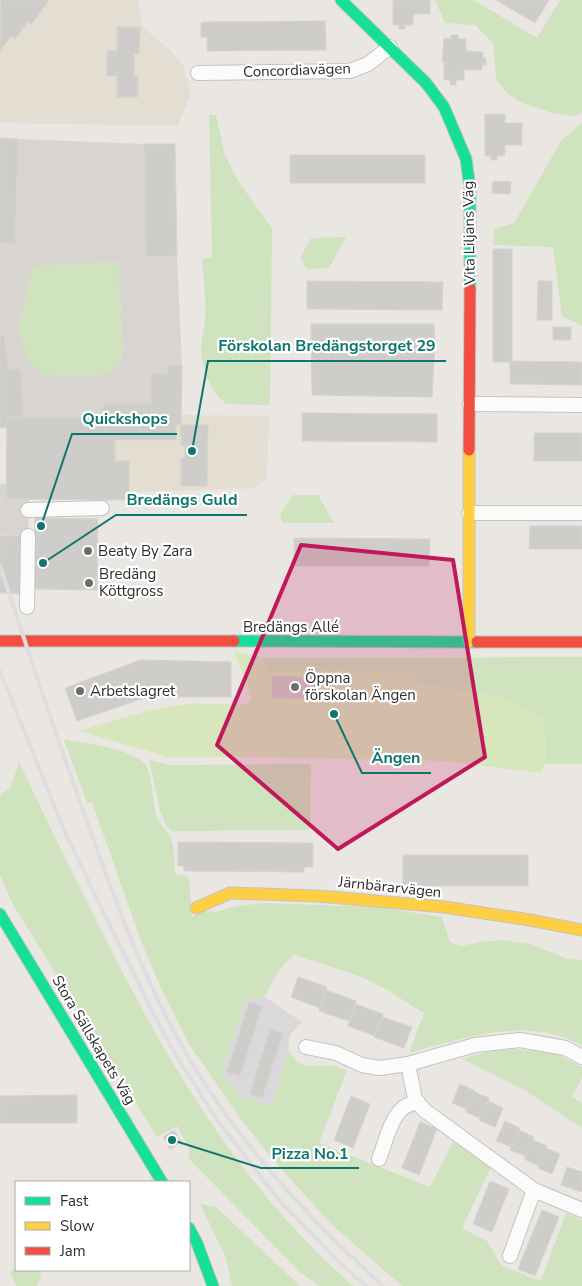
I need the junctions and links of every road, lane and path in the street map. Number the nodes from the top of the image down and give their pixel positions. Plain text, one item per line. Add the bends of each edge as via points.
1 (341, 0) edge
2 (390, 47) junction
3 (198, 73) dead end
4 (470, 404) junction
5 (582, 405) edge
6 (102, 508) dead end
7 (28, 510) dead end
8 (469, 512) junction
9 (582, 512) edge
10 (28, 536) dead end
11 (27, 607) dead end
12 (0, 641) edge
13 (469, 642) junction
14 (582, 642) edge
15 (196, 908) dead end
16 (0, 914) edge
17 (582, 930) edge
18 (306, 1047) dead end
19 (582, 1057) edge
20 (408, 1064) junction
21 (418, 1102) junction
22 (380, 1159) dead end
23 (161, 1181) edge
24 (534, 1190) junction
25 (582, 1210) edge
26 (190, 1230) edge
27 (510, 1256) dead end
28 (213, 1286) edge

1 - 2 street, Vita Liljans Väg
2 - 3 street, Concordiavägen via 368,64 350,72
2 - 4 street, Vita Liljans Väg via 426,83 444,107 466,159 470,188
4 - 5 street
4 - 8 street, Vita Liljans Väg
6 - 7 street
8 - 9 street
8 - 13 street, Vita Liljans Väg
10 - 11 street
12 - 13 street, Bredängs Allé
13 - 14 street, Bredängs Allé
15 - 17 street, Järnbärarvägen via 230,893 318,896 444,907
16 - 23 street, Stora Sällskapets Väg
18 - 20 street via 336,1053 362,1065 379,1068
19 - 20 street via 565,1048 520,1040 475,1045
20 - 21 street
21 - 22 street via 401,1110
21 - 24 street via 424,1110
24 - 25 street
24 - 27 street
26 - 28 street

